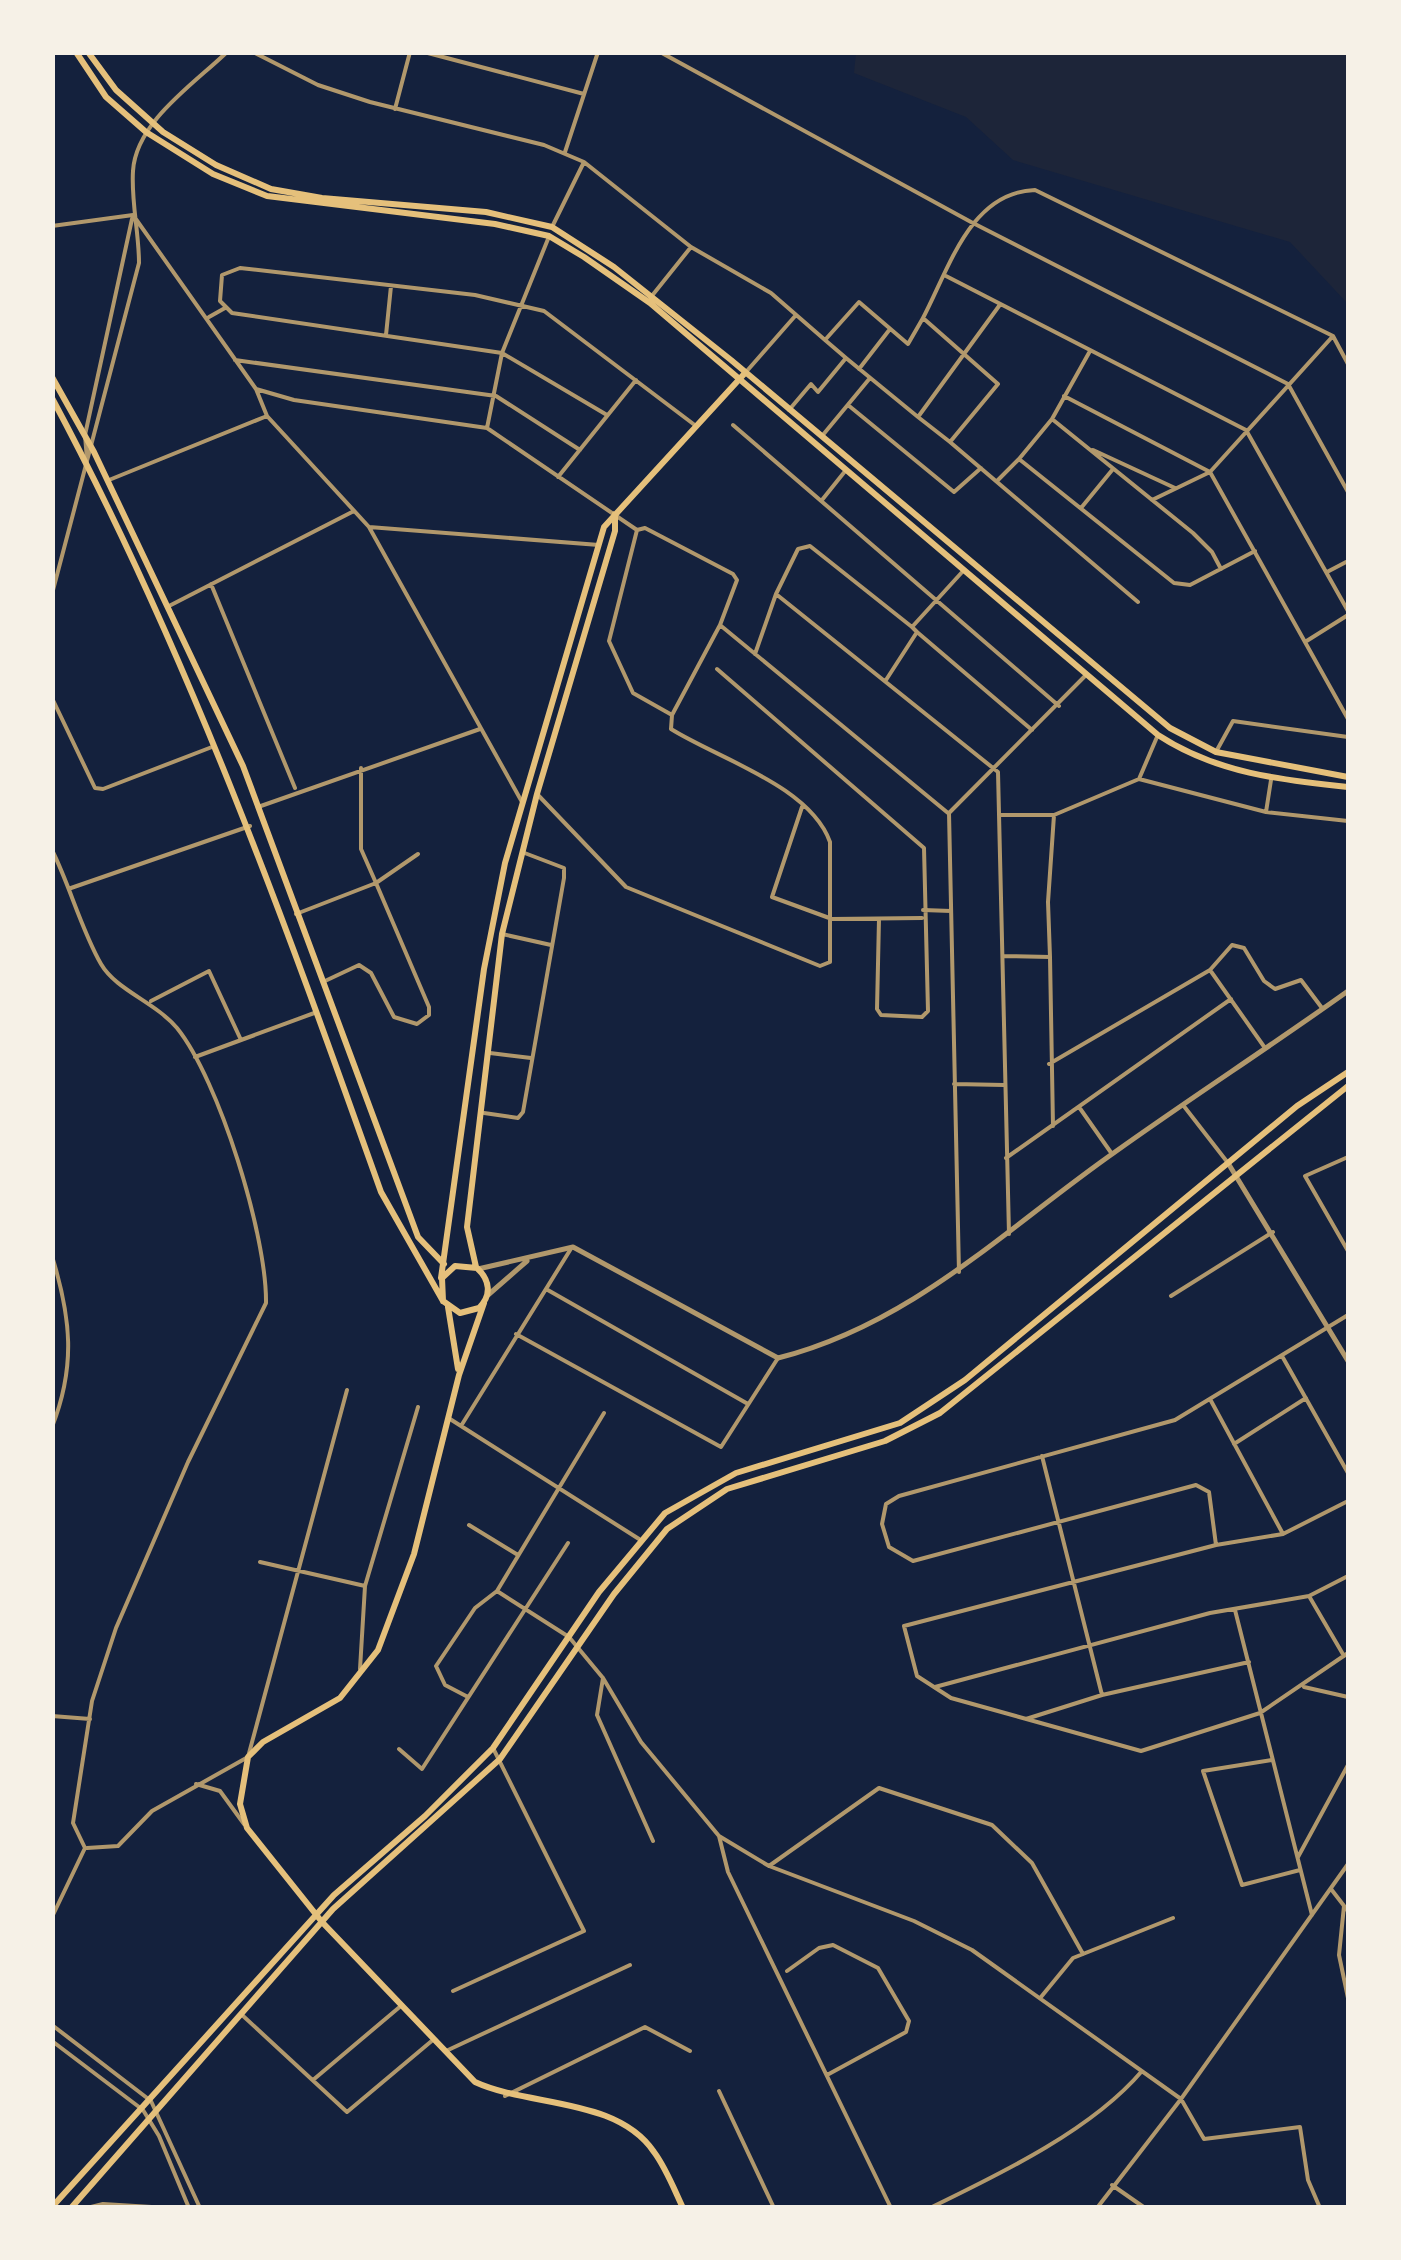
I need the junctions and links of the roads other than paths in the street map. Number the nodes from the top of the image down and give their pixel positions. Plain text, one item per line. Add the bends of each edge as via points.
1 (76, 52) edge
2 (88, 52) edge
3 (226, 52) edge
4 (253, 52) edge
5 (410, 52) edge
6 (424, 52) edge
7 (598, 52) edge
8 (660, 52) edge
9 (584, 94) junction
10 (395, 108) junction
11 (154, 124) junction
12 (146, 132) junction
13 (564, 154) junction
14 (584, 162) junction
15 (133, 215) junction
16 (971, 222) junction
17 (52, 226) edge
18 (552, 227) junction
19 (549, 236) junction
20 (691, 247) junction
21 (946, 276) junction
22 (391, 286) junction
23 (652, 297) junction
24 (1000, 305) junction
25 (524, 307) junction
26 (225, 308) junction
27 (796, 315) junction
28 (210, 318) junction
29 (923, 318) junction
30 (890, 329) junction
31 (386, 335) junction
32 (1333, 336) junction
33 (825, 340) junction
34 (1090, 351) junction
35 (502, 353) junction
36 (964, 354) junction
37 (846, 358) junction
38 (234, 360) junction
39 (1348, 364) edge
40 (859, 369) junction
41 (52, 376) edge
42 (742, 376) junction
43 (870, 378) junction
44 (636, 380) junction
45 (1288, 384) junction
46 (256, 388) junction
47 (496, 396) junction
48 (1064, 396) junction
49 (52, 398) edge
50 (848, 405) junction
51 (789, 411) junction
52 (267, 416) junction
53 (607, 416) junction
54 (918, 417) junction
55 (1052, 419) junction
56 (733, 425) dead end
57 (696, 426) junction
58 (487, 428) junction
59 (1246, 430) junction
60 (85, 435) junction
61 (822, 437) junction
62 (950, 442) junction
63 (1088, 448) junction
64 (93, 450) junction
65 (580, 450) junction
66 (1019, 458) junction
67 (88, 465) junction
68 (981, 468) junction
69 (1113, 469) junction
70 (846, 470) junction
71 (1210, 472) junction
72 (558, 477) junction
73 (108, 481) junction
74 (996, 482) junction
75 (1175, 488) junction
76 (1348, 492) edge
77 (822, 500) junction
78 (1152, 500) junction
79 (1081, 508) junction
80 (354, 511) junction
81 (615, 514) junction
82 (369, 528) junction
83 (638, 530) junction
84 (599, 544) junction
85 (1256, 551) junction
86 (1348, 560) edge
87 (1221, 569) junction
88 (964, 570) junction
89 (1327, 572) junction
90 (211, 584) junction
91 (52, 594) edge
92 (776, 594) junction
93 (937, 600) junction
94 (1138, 602) dead end
95 (169, 606) junction
96 (1348, 613) edge
97 (720, 626) junction
98 (915, 630) junction
99 (1305, 642) junction
100 (756, 654) junction
101 (717, 669) dead end
102 (1086, 675) junction
103 (886, 681) junction
104 (52, 698) edge
105 (1059, 706) junction
106 (672, 715) junction
107 (1348, 719) edge
108 (481, 728) junction
109 (1032, 730) junction
110 (1158, 735) junction
111 (1348, 737) edge
112 (216, 745) junction
113 (1216, 752) junction
114 (992, 767) junction
115 (361, 768) junction
116 (1348, 777) edge
117 (1139, 778) junction
118 (1272, 780) junction
119 (1348, 788) edge
120 (296, 790) junction
121 (537, 794) junction
122 (523, 804) junction
123 (258, 807) junction
124 (802, 807) junction
125 (1266, 812) junction
126 (949, 814) junction
127 (1054, 814) junction
128 (998, 815) junction
129 (1348, 822) edge
130 (250, 826) junction
131 (52, 850) edge
132 (522, 852) junction
133 (418, 854) dead end
134 (376, 883) junction
135 (71, 888) junction
136 (923, 910) junction
137 (951, 911) junction
138 (296, 914) junction
139 (879, 918) junction
140 (923, 918) junction
141 (832, 919) junction
142 (502, 934) junction
143 (552, 945) junction
144 (1002, 956) junction
145 (1050, 957) junction
146 (1210, 970) junction
147 (320, 983) junction
148 (1348, 991) edge
149 (1230, 999) junction
150 (151, 1001) junction
151 (1323, 1009) junction
152 (318, 1012) junction
153 (241, 1040) junction
154 (1266, 1049) junction
155 (486, 1053) junction
156 (196, 1058) junction
157 (532, 1058) junction
158 (1049, 1064) junction
159 (1348, 1072) edge
160 (954, 1084) junction
161 (1004, 1086) junction
162 (1348, 1086) edge
163 (1184, 1106) junction
164 (1079, 1107) junction
165 (478, 1112) junction
166 (1052, 1126) junction
167 (1112, 1154) junction
168 (1348, 1157) edge
169 (1005, 1159) junction
170 (1228, 1163) junction
171 (1237, 1171) junction
172 (1273, 1232) junction
173 (1009, 1234) junction
174 (573, 1247) junction
175 (1348, 1250) edge
176 (52, 1256) edge
177 (528, 1260) junction
178 (444, 1264) junction
179 (455, 1266) junction
180 (478, 1268) junction
181 (960, 1272) junction
182 (440, 1286) junction
183 (546, 1289) junction
184 (1172, 1296) dead end
185 (486, 1299) junction
186 (445, 1304) junction
187 (1348, 1316) edge
188 (1328, 1327) junction
189 (516, 1334) junction
190 (1282, 1356) junction
191 (778, 1358) junction
192 (1348, 1361) edge
193 (459, 1375) junction
194 (347, 1390) dead end
195 (1306, 1398) junction
196 (1210, 1399) junction
197 (748, 1404) junction
198 (418, 1407) dead end
199 (604, 1414) dead end
200 (450, 1418) junction
201 (52, 1426) edge
202 (462, 1426) junction
203 (1233, 1445) junction
204 (1042, 1456) junction
205 (1348, 1472) edge
206 (562, 1487) junction
207 (1348, 1500) edge
208 (1060, 1520) junction
209 (469, 1525) dead end
210 (1283, 1534) junction
211 (639, 1540) junction
212 (568, 1543) dead end
213 (1216, 1545) junction
214 (518, 1555) junction
215 (260, 1562) dead end
216 (299, 1574) junction
217 (1348, 1576) edge
218 (1070, 1581) junction
219 (365, 1586) junction
220 (497, 1590) junction
221 (1309, 1596) junction
222 (525, 1608) junction
223 (1236, 1610) junction
224 (569, 1637) junction
225 (1089, 1643) junction
226 (577, 1648) junction
227 (1346, 1655) edge
228 (1248, 1662) junction
229 (360, 1678) junction
230 (603, 1678) junction
231 (934, 1687) junction
232 (1304, 1687) junction
233 (1102, 1695) junction
234 (1348, 1697) edge
235 (470, 1698) junction
236 (1260, 1712) junction
237 (52, 1716) edge
238 (90, 1719) junction
239 (1024, 1720) junction
240 (493, 1748) junction
241 (399, 1749) dead end
242 (248, 1757) junction
243 (500, 1759) junction
244 (1272, 1760) junction
245 (1348, 1765) edge
246 (196, 1784) junction
247 (246, 1828) junction
248 (719, 1836) junction
249 (653, 1840) dead end
250 (85, 1848) junction
251 (1298, 1858) junction
252 (1348, 1864) edge
253 (769, 1866) junction
254 (1300, 1870) junction
255 (1330, 1889) junction
256 (1346, 1909) edge
257 (316, 1914) junction
258 (1312, 1914) junction
259 (52, 1917) edge
260 (1173, 1918) dead end
261 (322, 1922) junction
262 (1083, 1954) junction
263 (630, 1965) dead end
264 (787, 1971) dead end
265 (453, 1991) dead end
266 (1041, 1997) junction
267 (1348, 1998) edge
268 (402, 2006) junction
269 (240, 2014) junction
270 (52, 2026) edge
271 (434, 2039) junction
272 (52, 2040) edge
273 (690, 2051) dead end
274 (446, 2052) junction
275 (1142, 2070) junction
276 (827, 2075) junction
277 (312, 2080) junction
278 (719, 2091) dead end
279 (505, 2096) junction
280 (1181, 2098) junction
281 (151, 2101) junction
282 (142, 2110) junction
283 (157, 2110) junction
284 (149, 2118) junction
285 (1112, 2184) junction
286 (133, 2206) edge
287 (52, 2207) edge
288 (71, 2208) edge
289 (86, 2208) edge
290 (168, 2208) edge
291 (189, 2208) edge
292 (200, 2208) edge
293 (683, 2208) edge
294 (774, 2208) edge
295 (891, 2208) edge
296 (930, 2208) edge
297 (1097, 2208) edge
298 (1146, 2208) edge
299 (1320, 2208) edge

1 - 12 main road via 106,97
2 - 11 main road via 116,90
3 - 11 street
4 - 10 street via 318,84
5 - 10 street
6 - 9 street
7 - 9 street
8 - 16 street
9 - 13 street
10 - 13 street
11 - 12 street
11 - 18 main road via 216,164 271,188 486,212
12 - 15 street via 135,152
12 - 19 main road via 214,174 266,196
13 - 14 street
14 - 18 street
14 - 20 street
15 - 17 street
15 - 28 street
15 - 60 street
15 - 64 street via 139,263
16 - 21 street
16 - 32 street via 1013,191 1036,190
16 - 45 street
18 - 19 street
18 - 23 main road
19 - 25 street
19 - 42 main road
20 - 23 street
20 - 27 street
21 - 24 street
21 - 29 street
22 - 25 street via 475,294
22 - 26 street via 230,269 222,275
22 - 31 street
23 - 42 main road
24 - 34 street
24 - 36 street
25 - 35 street
25 - 44 street via 544,311
26 - 28 street
26 - 31 street
27 - 33 street
27 - 42 street
28 - 38 street
29 - 30 street via 908,344
29 - 36 street
30 - 33 street via 858,302
30 - 40 street
31 - 35 street
32 - 39 street
32 - 45 street
33 - 37 street
34 - 48 street
34 - 59 street
35 - 47 street
35 - 53 street
36 - 54 street
36 - 62 street via 998,384
37 - 40 street
37 - 51 street via 818,392 811,384
38 - 46 street
38 - 47 street
40 - 43 street
41 - 60 main road
42 - 51 main road
42 - 57 main road
42 - 70 main road
43 - 50 street
43 - 54 street
44 - 53 street
44 - 57 street
45 - 59 street
45 - 76 street
46 - 52 street
46 - 58 street via 294,400
47 - 58 street
47 - 65 street
48 - 55 street
48 - 71 street
49 - 67 main road
50 - 61 street
50 - 68 street via 954,492
51 - 61 main road
52 - 73 street
52 - 80 street
53 - 65 street
54 - 62 street
55 - 63 street
55 - 66 street
56 - 77 street
57 - 81 main road
58 - 72 street
59 - 71 street
59 - 89 street
60 - 64 main road
60 - 67 street
61 - 113 main road via 1136,702
62 - 68 street
63 - 69 street
63 - 75 street
64 - 67 street
64 - 73 main road
65 - 72 street
66 - 74 street
66 - 79 street
67 - 91 street
67 - 112 main road
68 - 74 street
69 - 78 street
69 - 79 street
70 - 77 street
70 - 88 main road
71 - 75 street
71 - 85 street
72 - 81 street
73 - 95 main road
74 - 94 street
75 - 78 street
77 - 93 street
78 - 87 street via 1212,552
79 - 87 street via 1174,584 1190,586
80 - 82 street
80 - 90 street
81 - 83 street
81 - 84 main road
81 - 121 main road via 616,530
82 - 84 street
82 - 108 street
83 - 97 street via 646,528 734,574
83 - 106 street via 609,642 633,693
84 - 122 main road
85 - 87 street
85 - 99 street
86 - 89 street
88 - 93 street
88 - 102 main road
89 - 96 street
90 - 95 street
90 - 120 street
92 - 98 street via 798,550 810,546
92 - 100 street
92 - 103 street
93 - 98 street
93 - 105 street
95 - 123 main road
96 - 99 street
97 - 100 street
97 - 106 street
98 - 103 street
98 - 109 street
99 - 107 street
100 - 126 street
101 - 136 street via 924,848
102 - 105 street
102 - 110 main road
103 - 114 street
104 - 112 street via 95,788
105 - 109 street
106 - 124 street via 672,729 763,777
108 - 115 street
108 - 122 street
109 - 114 street
110 - 117 street
110 - 118 main road via 1205,762
111 - 113 street via 1233,721
112 - 130 main road
113 - 116 main road
114 - 126 street
114 - 128 street via 998,772
115 - 120 street
115 - 134 street via 362,849
117 - 125 street
117 - 127 street
118 - 119 main road
118 - 125 street
120 - 123 street
121 - 132 main road
121 - 141 street via 626,886 643,895 820,966 830,962
122 - 178 main road via 484,969
123 - 138 main road
124 - 141 street via 830,842
124 - 141 street via 770,894
125 - 129 street
126 - 137 street
127 - 128 street
127 - 145 street
128 - 144 street
130 - 135 street
130 - 152 main road
131 - 135 street
132 - 142 main road
132 - 143 street via 564,868
133 - 134 street
134 - 138 street
134 - 147 street via 428,1016 417,1024 394,1017 371,972 358,965
135 - 150 street via 102,965 119,984
136 - 137 street
136 - 140 street
137 - 160 street
138 - 147 main road
139 - 140 street
139 - 140 street via 877,1009 909,1017 928,1011
139 - 141 street
142 - 143 street
142 - 155 main road
143 - 157 street
144 - 145 street
144 - 161 street
145 - 158 street
146 - 149 street
146 - 151 street via 1237,944 1267,986 1275,990 1301,980
146 - 158 street
147 - 178 main road via 418,1237
148 - 151 street
149 - 154 street
149 - 164 street
150 - 153 street via 209,971
150 - 156 street
151 - 154 street
152 - 153 street
152 - 186 main road via 382,1192
153 - 156 street
154 - 163 street
155 - 157 street
155 - 165 main road
156 - 238 street via 237,1160 264,1260 266,1303 116,1628
157 - 165 street via 518,1118
158 - 166 street
159 - 170 main road
160 - 161 street
160 - 181 street
161 - 169 street
162 - 171 main road
163 - 167 street
163 - 170 street
164 - 166 street
164 - 167 street
165 - 180 main road via 467,1227
166 - 169 street
167 - 173 street
168 - 175 street via 1305,1176
169 - 173 street
170 - 171 street
170 - 211 main road via 918,1413 881,1431 712,1482
171 - 172 street
171 - 226 main road via 940,1412 885,1442 727,1489 688,1512 650,1547
172 - 184 street
172 - 188 street
173 - 181 street
174 - 177 street
174 - 183 street
174 - 191 street
176 - 201 street via 71,1352
177 - 180 street
177 - 185 street
178 - 179 main road
178 - 182 main road
179 - 180 main road
179 - 182 main road
180 - 185 main road via 486,1278
181 - 191 street via 891,1315 820,1348
182 - 186 main road
183 - 189 street
183 - 197 street
185 - 186 main road via 467,1313
185 - 193 main road
186 - 193 main road
187 - 188 street
188 - 190 street
188 - 192 street
189 - 197 street via 721,1447
189 - 202 street
190 - 195 street
190 - 196 street
191 - 197 street
193 - 200 main road
194 - 216 street
195 - 203 street
195 - 205 street
196 - 203 street
196 - 204 street via 1175,1420
198 - 219 street
199 - 206 street
200 - 202 street
200 - 229 main road via 394,1614
202 - 206 street
203 - 210 street
204 - 208 street
204 - 208 street via 899,1496 886,1504 882,1524 889,1547 912,1561
206 - 211 street
206 - 214 street
207 - 210 street
208 - 213 street via 1196,1485 1209,1492
208 - 218 street
209 - 214 street
210 - 213 street
211 - 224 main road
212 - 222 street
213 - 218 street
214 - 220 street
215 - 216 street
216 - 219 street
216 - 242 street
217 - 221 street
218 - 225 street
218 - 231 street via 904,1626 916,1676
219 - 229 street
220 - 222 street
220 - 235 street via 475,1608 436,1666 445,1685
221 - 223 street
221 - 227 street
222 - 224 street
222 - 235 street
223 - 225 street
223 - 228 street
224 - 226 street
224 - 240 main road
225 - 231 street
225 - 233 street
226 - 230 street
226 - 243 main road
227 - 232 street
228 - 233 street
228 - 236 street
229 - 242 main road
230 - 248 street via 640,1742
230 - 249 street via 597,1714
231 - 239 street
232 - 234 street
232 - 236 street
233 - 239 street
235 - 241 street via 422,1770
236 - 239 street via 1141,1752
236 - 244 street
237 - 238 street
238 - 250 street via 73,1824
240 - 243 street
240 - 257 main road
242 - 246 street
242 - 247 main road via 240,1804
243 - 261 main road
243 - 265 street via 584,1930
244 - 251 street
244 - 254 street via 1202,1772 1242,1885
245 - 251 street
246 - 247 street via 220,1791
246 - 250 street via 152,1811 118,1846
247 - 257 main road
248 - 253 street
248 - 276 street via 728,1872
250 - 259 street
251 - 254 street
252 - 255 street
253 - 262 street via 879,1788 992,1825 1032,1863
253 - 266 street via 934,1930
254 - 258 street
255 - 256 street
255 - 258 street
256 - 267 street via 1339,1955
257 - 261 main road
257 - 281 main road
258 - 280 street
260 - 262 street
261 - 268 main road
261 - 269 main road
262 - 266 street via 1072,1958
263 - 274 street
264 - 276 street via 833,1945 878,1968 909,2021 906,2032
266 - 275 street
268 - 271 main road
268 - 277 street
269 - 277 street
269 - 283 main road
270 - 281 street
271 - 274 main road
271 - 277 street via 347,2112
272 - 282 street
273 - 279 street via 645,2026
274 - 279 main road via 475,2082
275 - 280 street
275 - 296 street via 1113,2101
276 - 295 street
278 - 294 street
279 - 293 main road via 622,2122 653,2149
280 - 285 street
280 - 299 street via 1204,2139 1300,2127
281 - 282 main road
281 - 283 street
282 - 284 street
282 - 287 main road
283 - 284 main road
283 - 292 street
284 - 288 main road
284 - 291 street
285 - 297 street
285 - 298 street
286 - 289 street
286 - 290 street

